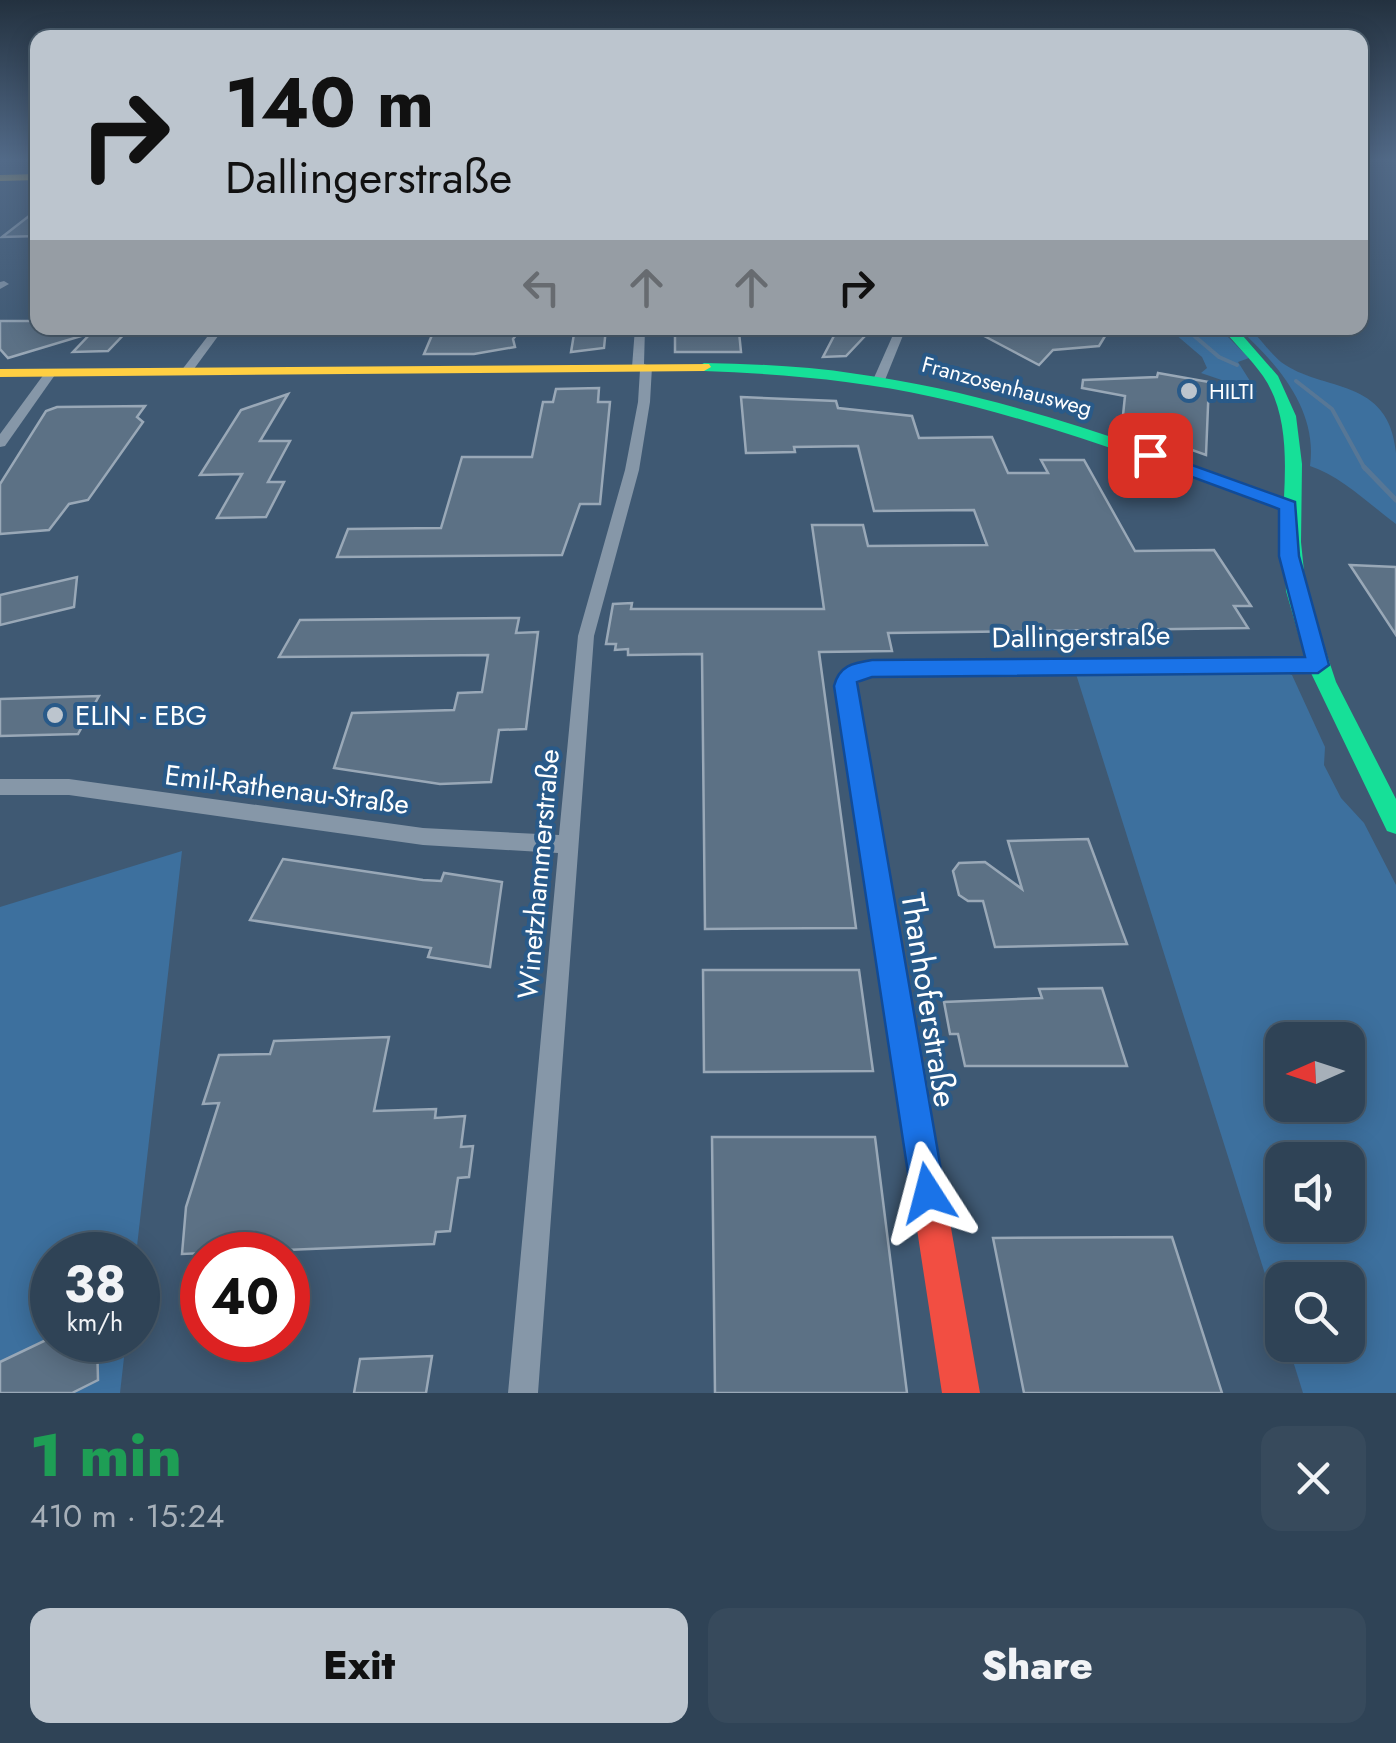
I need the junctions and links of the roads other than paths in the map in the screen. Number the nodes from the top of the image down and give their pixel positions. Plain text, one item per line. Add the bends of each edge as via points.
1 (214, 335) edge
2 (640, 335) edge
3 (898, 335) edge
4 (1236, 335) edge
5 (642, 367) junction
6 (187, 371) junction
7 (51, 372) junction
8 (0, 373) edge
9 (880, 380) junction
10 (0, 443) edge
11 (1288, 506) junction
12 (1318, 665) junction
13 (847, 678) joint
14 (0, 787) edge
15 (1396, 823) edge
16 (568, 844) junction
17 (523, 1393) edge
18 (960, 1393) edge

1 - 6 street
2 - 5 street, Winetzhammerstraße
3 - 9 street, Franzosenhausweg
4 - 11 main road via 1264,363 1291,416
5 - 6 main road, Franzosenhausweg
5 - 9 main road, Franzosenhausweg via 759,368
5 - 16 street, Winetzhammerstraße via 640,450 586,636
6 - 7 main road, Franzosenhausweg
7 - 8 main road, Franzosenhausweg
7 - 10 street
9 - 11 main road, Franzosenhausweg via 1031,414
11 - 12 main road via 1289,556
12 - 13 main road, Dallingerstraße via 872,668
12 - 15 main road
13 - 18 main road, Thanhoferstraße
14 - 16 street, Emil-Rathenau-Straße via 58,786 345,825
16 - 17 street, Winetzhammerstraße

